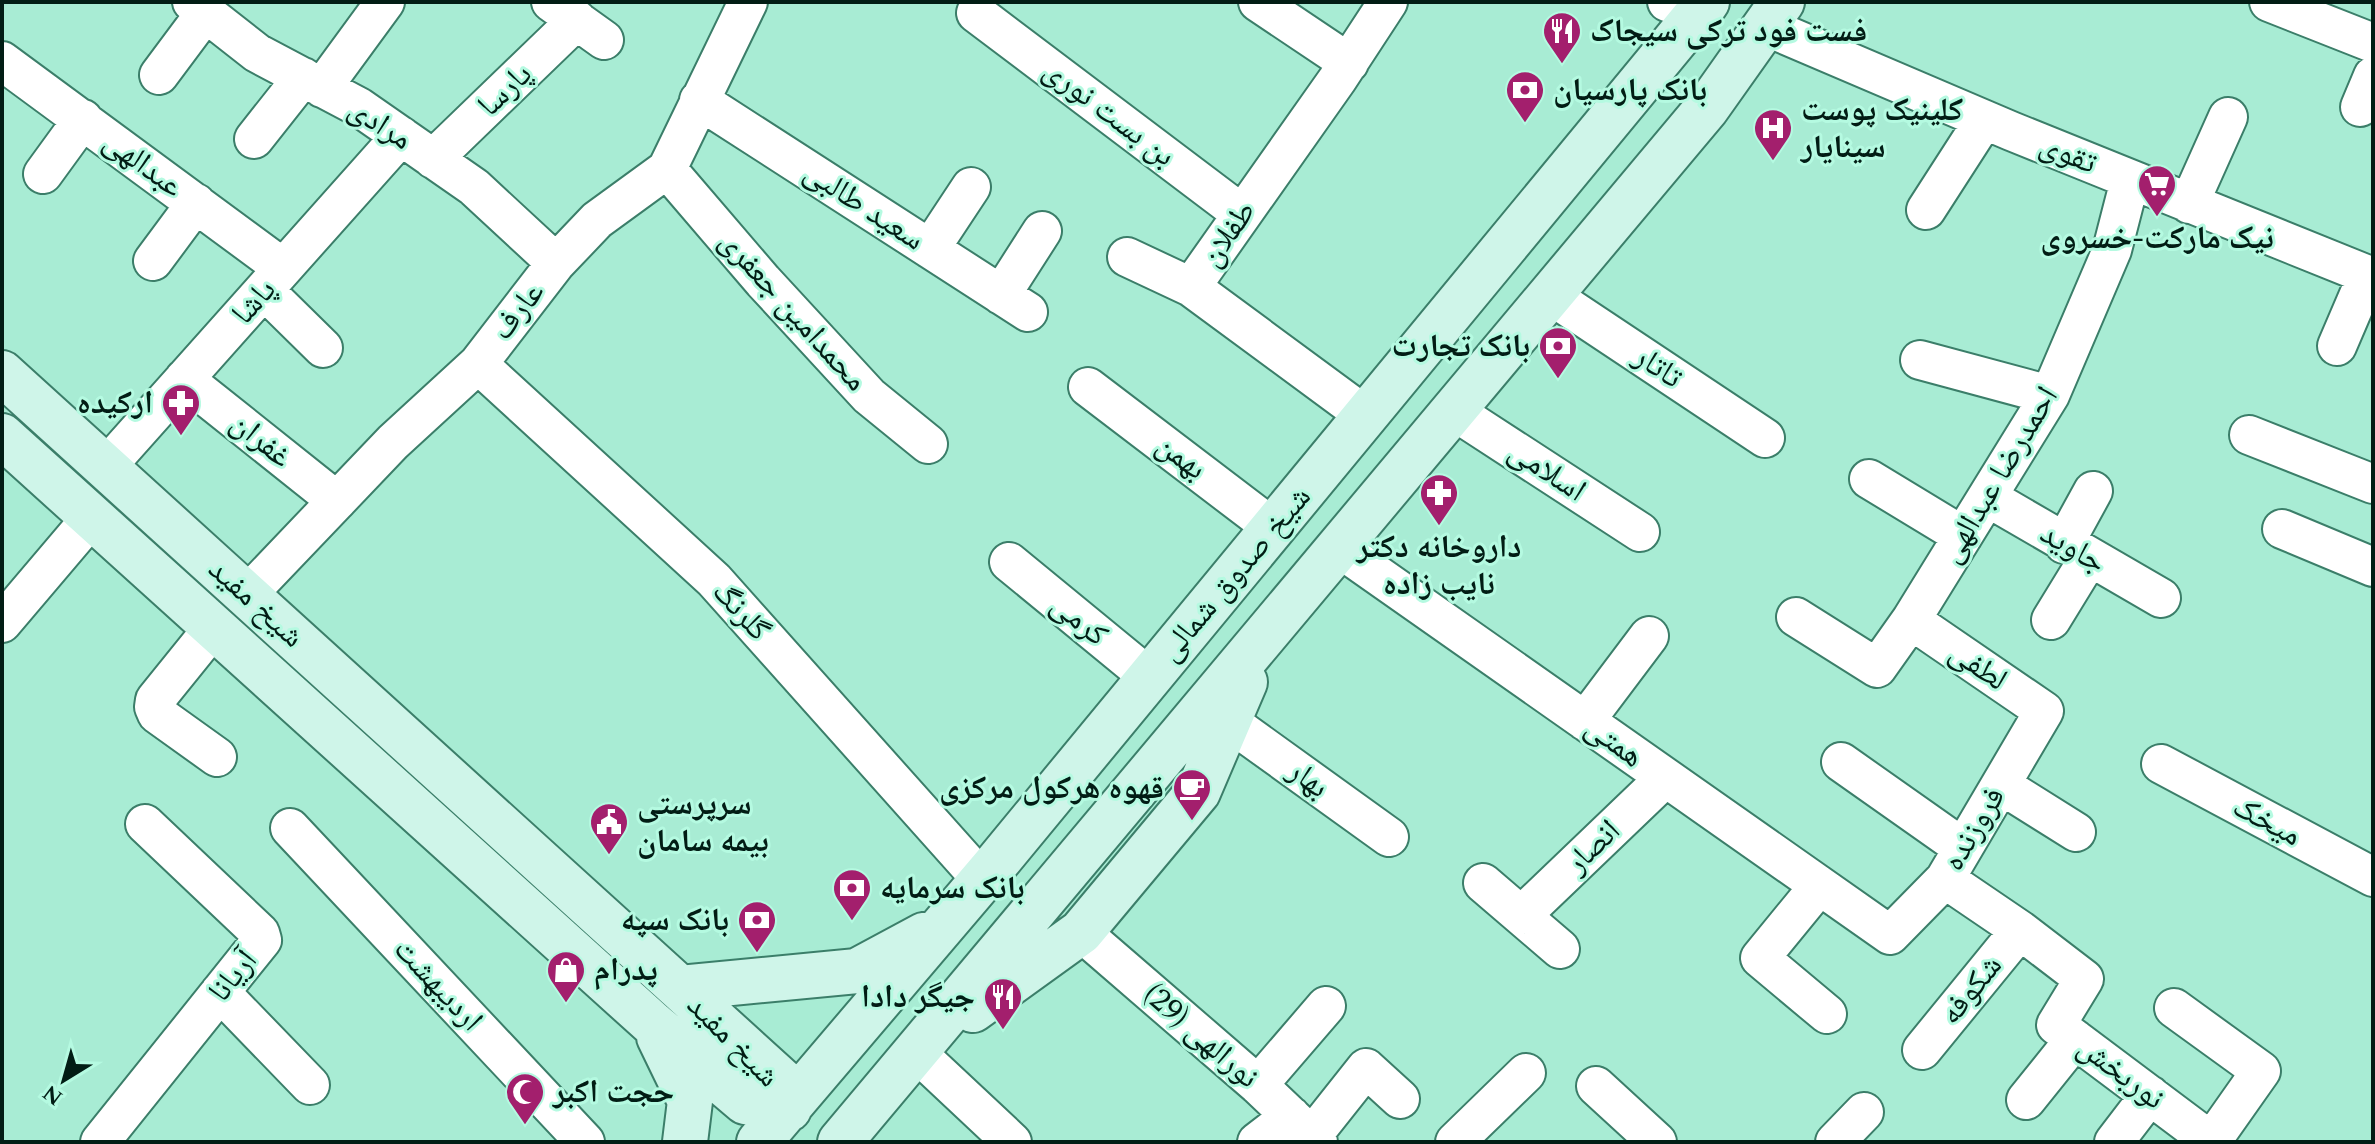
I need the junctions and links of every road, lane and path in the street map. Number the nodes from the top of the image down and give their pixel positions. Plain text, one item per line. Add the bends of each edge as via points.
1 (385, 2) edge
2 (748, 2) edge
3 (1258, 2) edge
4 (1388, 2) edge
5 (200, 6) edge
6 (1691, 6) edge
7 (2290, 6) edge
8 (976, 13) dead end
9 (1774, 14) edge
10 (577, 21) edge
11 (2373, 43) edge
12 (2, 61) edge
13 (1349, 63) junction
14 (159, 75) dead end
15 (312, 82) junction
16 (699, 100) junction
17 (2228, 117) dead end
18 (83, 119) junction
19 (1984, 120) junction
20 (401, 136) junction
21 (254, 139) dead end
22 (433, 159) junction
23 (667, 169) junction
24 (43, 174) dead end
25 (2130, 180) junction
26 (971, 187) dead end
27 (196, 203) junction
28 (2189, 204) junction
29 (1926, 210) dead end
30 (1242, 214) junction
31 (1042, 231) dead end
32 (930, 249) junction
33 (1127, 257) dead end
34 (153, 261) dead end
35 (556, 263) junction
36 (2370, 277) edge
37 (274, 279) junction
38 (1191, 287) junction
39 (1550, 295) junction
40 (2337, 346) dead end
41 (323, 348) dead end
42 (1920, 360) dead end
43 (478, 364) junction
44 (2, 373) edge
45 (184, 379) junction
46 (1088, 387) dead end
47 (2050, 395) junction
48 (1454, 411) junction
49 (1361, 422) junction
50 (2249, 435) dead end
51 (2, 436) edge
52 (1765, 438) dead end
53 (928, 444) dead end
54 (106, 467) junction
55 (1407, 467) junction
56 (1869, 479) dead end
57 (2373, 484) edge
58 (2093, 491) dead end
59 (1987, 497) junction
60 (337, 501) junction
61 (92, 517) junction
62 (1273, 528) junction
63 (2282, 529) dead end
64 (1640, 532) dead end
65 (1963, 536) junction
66 (1339, 548) junction
67 (2077, 551) junction
68 (1009, 562) dead end
69 (2373, 567) edge
70 (247, 595) junction
71 (2161, 598) dead end
72 (1796, 617) dead end
73 (1911, 620) junction
74 (2051, 620) dead end
75 (2, 623) edge
76 (214, 627) junction
77 (1649, 636) dead end
78 (1264, 638) junction
79 (1149, 677) junction
80 (2044, 711) joint
81 (1228, 721) junction
82 (1585, 721) junction
83 (217, 757) dead end
84 (1841, 762) dead end
85 (2161, 764) dead end
86 (1665, 778) junction
87 (2001, 785) junction
88 (145, 824) dead end
89 (290, 828) dead end
90 (2076, 832) dead end
91 (1389, 837) dead end
92 (1954, 863) junction
93 (2373, 877) edge
94 (982, 880) junction
95 (1483, 883) dead end
96 (1819, 886) junction
97 (1522, 915) junction
98 (944, 925) junction
99 (2020, 930) junction
100 (1081, 932) junction
101 (1890, 935) joint
102 (1560, 949) dead end
103 (680, 988) junction
104 (220, 992) junction
105 (1326, 1006) dead end
106 (2174, 1008) dead end
107 (1827, 1014) dead end
108 (653, 1024) junction
109 (2075, 1039) junction
110 (1922, 1050) dead end
111 (916, 1052) junction
112 (1526, 1073) dead end
113 (310, 1085) dead end
114 (1258, 1085) junction
115 (1596, 1086) dead end
116 (2150, 1095) junction
117 (1400, 1099) dead end
118 (2026, 1100) dead end
119 (789, 1109) junction
120 (1864, 1112) dead end
121 (1307, 1131) edge
122 (100, 1142) edge
123 (585, 1142) edge
124 (685, 1142) edge
125 (759, 1142) edge
126 (827, 1142) edge
127 (840, 1142) edge
128 (1012, 1142) edge
129 (1257, 1142) edge
130 (1455, 1142) edge
131 (1657, 1142) edge
132 (1835, 1142) edge
133 (2114, 1142) edge
134 (2212, 1142) edge

1 - 15 street
2 - 16 street, عارف
3 - 13 street
4 - 13 street, طفلان
5 - 14 street
5 - 15 street, مرادی via 257,53
6 - 49 main road, شیخ صدوق شمالی
7 - 11 street
8 - 30 street, بن بست نوری
9 - 19 street, تقوی
9 - 39 main road, شیخ صدوق شمالی via 1707,108
10 - 22 street, پارسا
12 - 18 street, عبدالهی
13 - 30 street, طفلان
15 - 20 street, مرادی
15 - 21 street
16 - 23 street, عارف
16 - 32 street, سعید طالبی
17 - 28 street
18 - 24 street
18 - 27 street, عبدالهی
19 - 25 street, تقوی
19 - 29 street
20 - 22 street, مرادی
20 - 37 street, پاشا
22 - 35 street, مرادی via 474,187
23 - 35 street, عارف via 597,220
23 - 53 street, محمدامین جعفری via 869,396
25 - 28 street, تقوی
25 - 47 street, احمدرضا عبدالهی via 2112,250
26 - 32 street
27 - 34 street
27 - 37 street, عبدالهی
28 - 36 street, تقوی
30 - 38 street, طفلان
31 - 32 street, سعید طالبی via 1014,303
33 - 38 street
35 - 43 street, عارف
36 - 40 street
37 - 41 street
37 - 45 street, پاشا
38 - 49 street, طفلان
39 - 48 main road, شیخ صدوق شمالی
39 - 52 street, تاتار
42 - 47 street
43 - 60 street, عارف
43 - 94 street, گلرنگ via 714,580
44 - 54 main road, شیخ مفید
45 - 54 street, پاشا
45 - 60 street, غفران
46 - 62 street, بهمن
47 - 59 street, احمدرضا عبدالهی
48 - 55 main road, شیخ صدوق شمالی
48 - 64 street, اسلامی
49 - 55 main road via 1369,458 1388,467
49 - 62 main road, شیخ صدوق شمالی
50 - 57 street
51 - 61 main road, شیخ مفید
54 - 70 main road, شیخ مفید
55 - 66 main road, شیخ صدوق شمالی
56 - 65 street
58 - 67 street
59 - 65 street, احمدرضا عبدالهی
59 - 67 street, جاوید
60 - 70 street, عارف
61 - 75 street
61 - 76 main road, شیخ مفید
62 - 79 main road, شیخ صدوق شمالی
63 - 69 street
65 - 73 street, احمدرضا عبدالهی
66 - 78 main road, شیخ صدوق شمالی
66 - 82 street, همتی
67 - 71 street, جاوید
67 - 74 street
68 - 79 street, کرمی
70 - 103 main road, شیخ مفید
72 - 73 street, احمدرضا عبدالهی via 1877,668
73 - 80 street, لطفی
76 - 83 street via 154,707
76 - 108 main road, شیخ مفید
77 - 82 street
78 - 81 main road
78 - 111 main road, شیخ صدوق شمالی
79 - 94 main road, شیخ صدوق شمالی
80 - 87 street, فروزنده
81 - 91 street, بهار
81 - 100 main road via 1198,792
82 - 86 street, همتی
84 - 92 street, نوربخش
85 - 93 street, میخک
86 - 96 street, همتی
86 - 97 street, انصار
87 - 90 street
87 - 92 street, فروزنده
88 - 104 street, آریانا via 260,933 259,947
89 - 123 street, اردیبهشت
92 - 99 street, نوربخش
92 - 101 street, فروزنده
94 - 98 main road, شیخ صدوق شمالی
95 - 97 street
96 - 101 street, همتی
96 - 107 street via 1760,958
97 - 102 street
98 - 103 main road via 857,971
98 - 119 main road, شیخ صدوق شمالی
99 - 109 street, نوربخش via 2084,979 2056,1025
99 - 110 street, شکوفه
100 - 111 main road
100 - 114 street, نورالهی (29)
103 - 119 main road, شیخ مفید via 782,1081
104 - 113 street
104 - 122 street, آریانا
105 - 114 street
106 - 134 street via 2261,1071
108 - 119 main road, شیخ مفید via 745,1102
108 - 124 main road via 690,1101
109 - 116 street, نوربخش
109 - 118 street
111 - 127 main road, شیخ صدوق شمالی
111 - 128 street
112 - 130 street
114 - 121 street, نورالهی (29)
115 - 131 street
116 - 133 street
116 - 134 street, نوربخش
117 - 121 street via 1366,1068
119 - 125 main road, شیخ صدوق شمالی
119 - 126 main road
120 - 132 street
121 - 129 street

